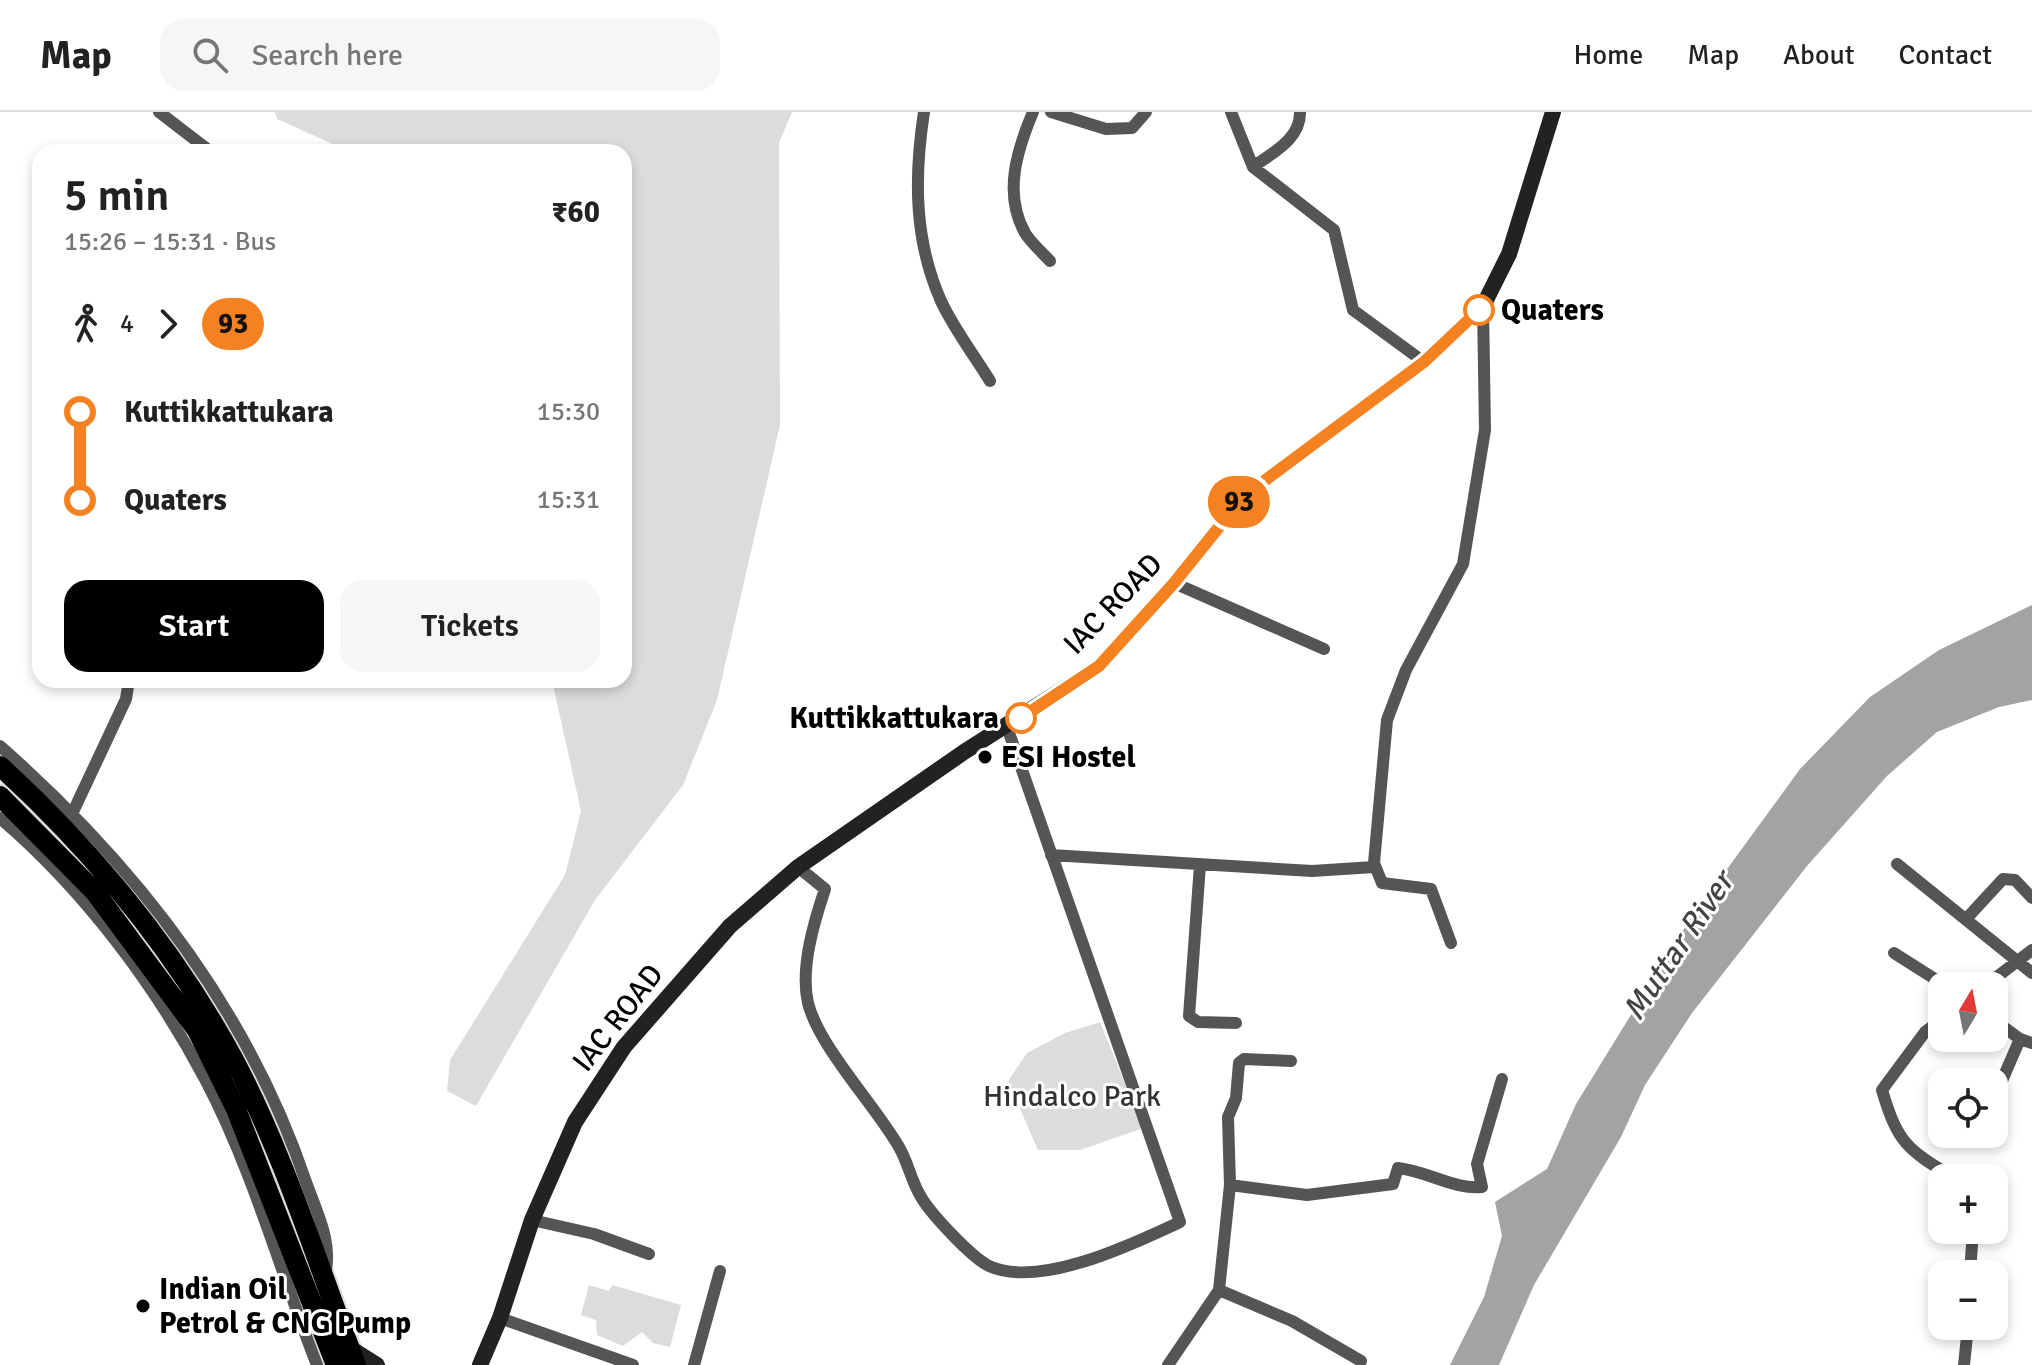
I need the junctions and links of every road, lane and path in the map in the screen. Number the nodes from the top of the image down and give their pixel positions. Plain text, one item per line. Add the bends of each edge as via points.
1 (159, 112) edge
2 (924, 112) edge
3 (1033, 112) edge
4 (1051, 112) edge
5 (1146, 112) edge
6 (1231, 112) edge
7 (1300, 112) edge
8 (1553, 112) edge
9 (201, 144) edge
10 (1253, 167) junction
11 (1050, 261) dead end
12 (1483, 306) junction
13 (1424, 362) junction
14 (990, 381) dead end
15 (1174, 583) junction
16 (1324, 649) dead end
17 (128, 688) edge
18 (1007, 727) junction
19 (0, 746) edge
20 (0, 766) edge
21 (0, 796) edge
22 (72, 814) junction
23 (0, 818) edge
24 (1051, 855) junction
25 (1897, 864) dead end
26 (1200, 865) junction
27 (798, 867) junction
28 (1374, 867) junction
29 (2032, 898) edge
30 (1967, 918) junction
31 (1451, 943) dead end
32 (2032, 950) edge
33 (1894, 953) dead end
34 (2016, 961) junction
35 (2002, 972) edge
36 (2032, 973) edge
37 (1928, 975) edge
38 (1236, 1023) dead end
39 (2008, 1029) edge
40 (1928, 1030) edge
41 (2026, 1041) edge
42 (1291, 1061) dead end
43 (2008, 1074) edge
44 (1502, 1079) dead end
45 (1932, 1164) edge
46 (1230, 1185) junction
47 (532, 1220) junction
48 (649, 1254) dead end
49 (720, 1271) dead end
50 (324, 1279) junction
51 (1219, 1290) junction
52 (500, 1318) junction
53 (1967, 1340) edge
54 (353, 1356) edge
55 (1361, 1361) dead end
56 (317, 1365) edge
57 (336, 1365) edge
58 (377, 1365) edge
59 (480, 1365) edge
60 (633, 1365) edge
61 (694, 1365) edge
62 (1168, 1365) edge
63 (1964, 1365) edge

1 - 9 street
2 - 14 street via 916,164 919,228 942,301
3 - 11 street via 1019,145 1012,184 1025,233
4 - 5 street via 1106,129 1132,128
6 - 10 street
7 - 10 street via 1300,122 1285,144
8 - 12 main road, IAC ROAD via 1509,254
10 - 13 street via 1334,230 1353,310
12 - 13 main road, IAC ROAD
12 - 28 street via 1485,430 1463,564 1406,670 1387,720
13 - 15 main road, IAC ROAD via 1244,496
15 - 16 street
15 - 18 main road, IAC ROAD via 1099,666
17 - 22 street
18 - 24 street
18 - 27 main road, IAC ROAD
19 - 22 street
20 - 50 highway via 97,863 198,999 263,1122
21 - 57 highway via 95,892 197,1030 236,1109
22 - 50 street via 176,933 263,1076 330,1254
23 - 56 street via 38,851 95,917 159,1002 206,1082 248,1177
24 - 26 street
24 - 27 street via 1180,1222 1095,1256 1023,1274 988,1265 921,1197 900,1148 822,1033 808,1002 808,962 825,889
25 - 30 street
26 - 28 street via 1312,871
26 - 38 street via 1189,1016 1198,1022
27 - 47 main road, IAC ROAD via 730,926 624,1047 575,1122
28 - 31 street via 1382,883 1431,889
29 - 30 street via 2015,880 2003,879
30 - 34 street
32 - 34 street
33 - 37 street
34 - 35 street
34 - 36 street
39 - 41 street
40 - 45 street via 1882,1090 1893,1127 1911,1151
41 - 43 street
42 - 46 street via 1239,1063 1236,1098 1228,1117
44 - 46 street via 1477,1164 1482,1187 1467,1189 1398,1168 1393,1184 1307,1195
46 - 51 street
47 - 48 street
47 - 52 main road, IAC ROAD
49 - 61 street
50 - 54 highway
51 - 55 street via 1292,1321
51 - 62 street
52 - 59 main road, IAC ROAD
52 - 60 street
53 - 63 street
54 - 58 main road

